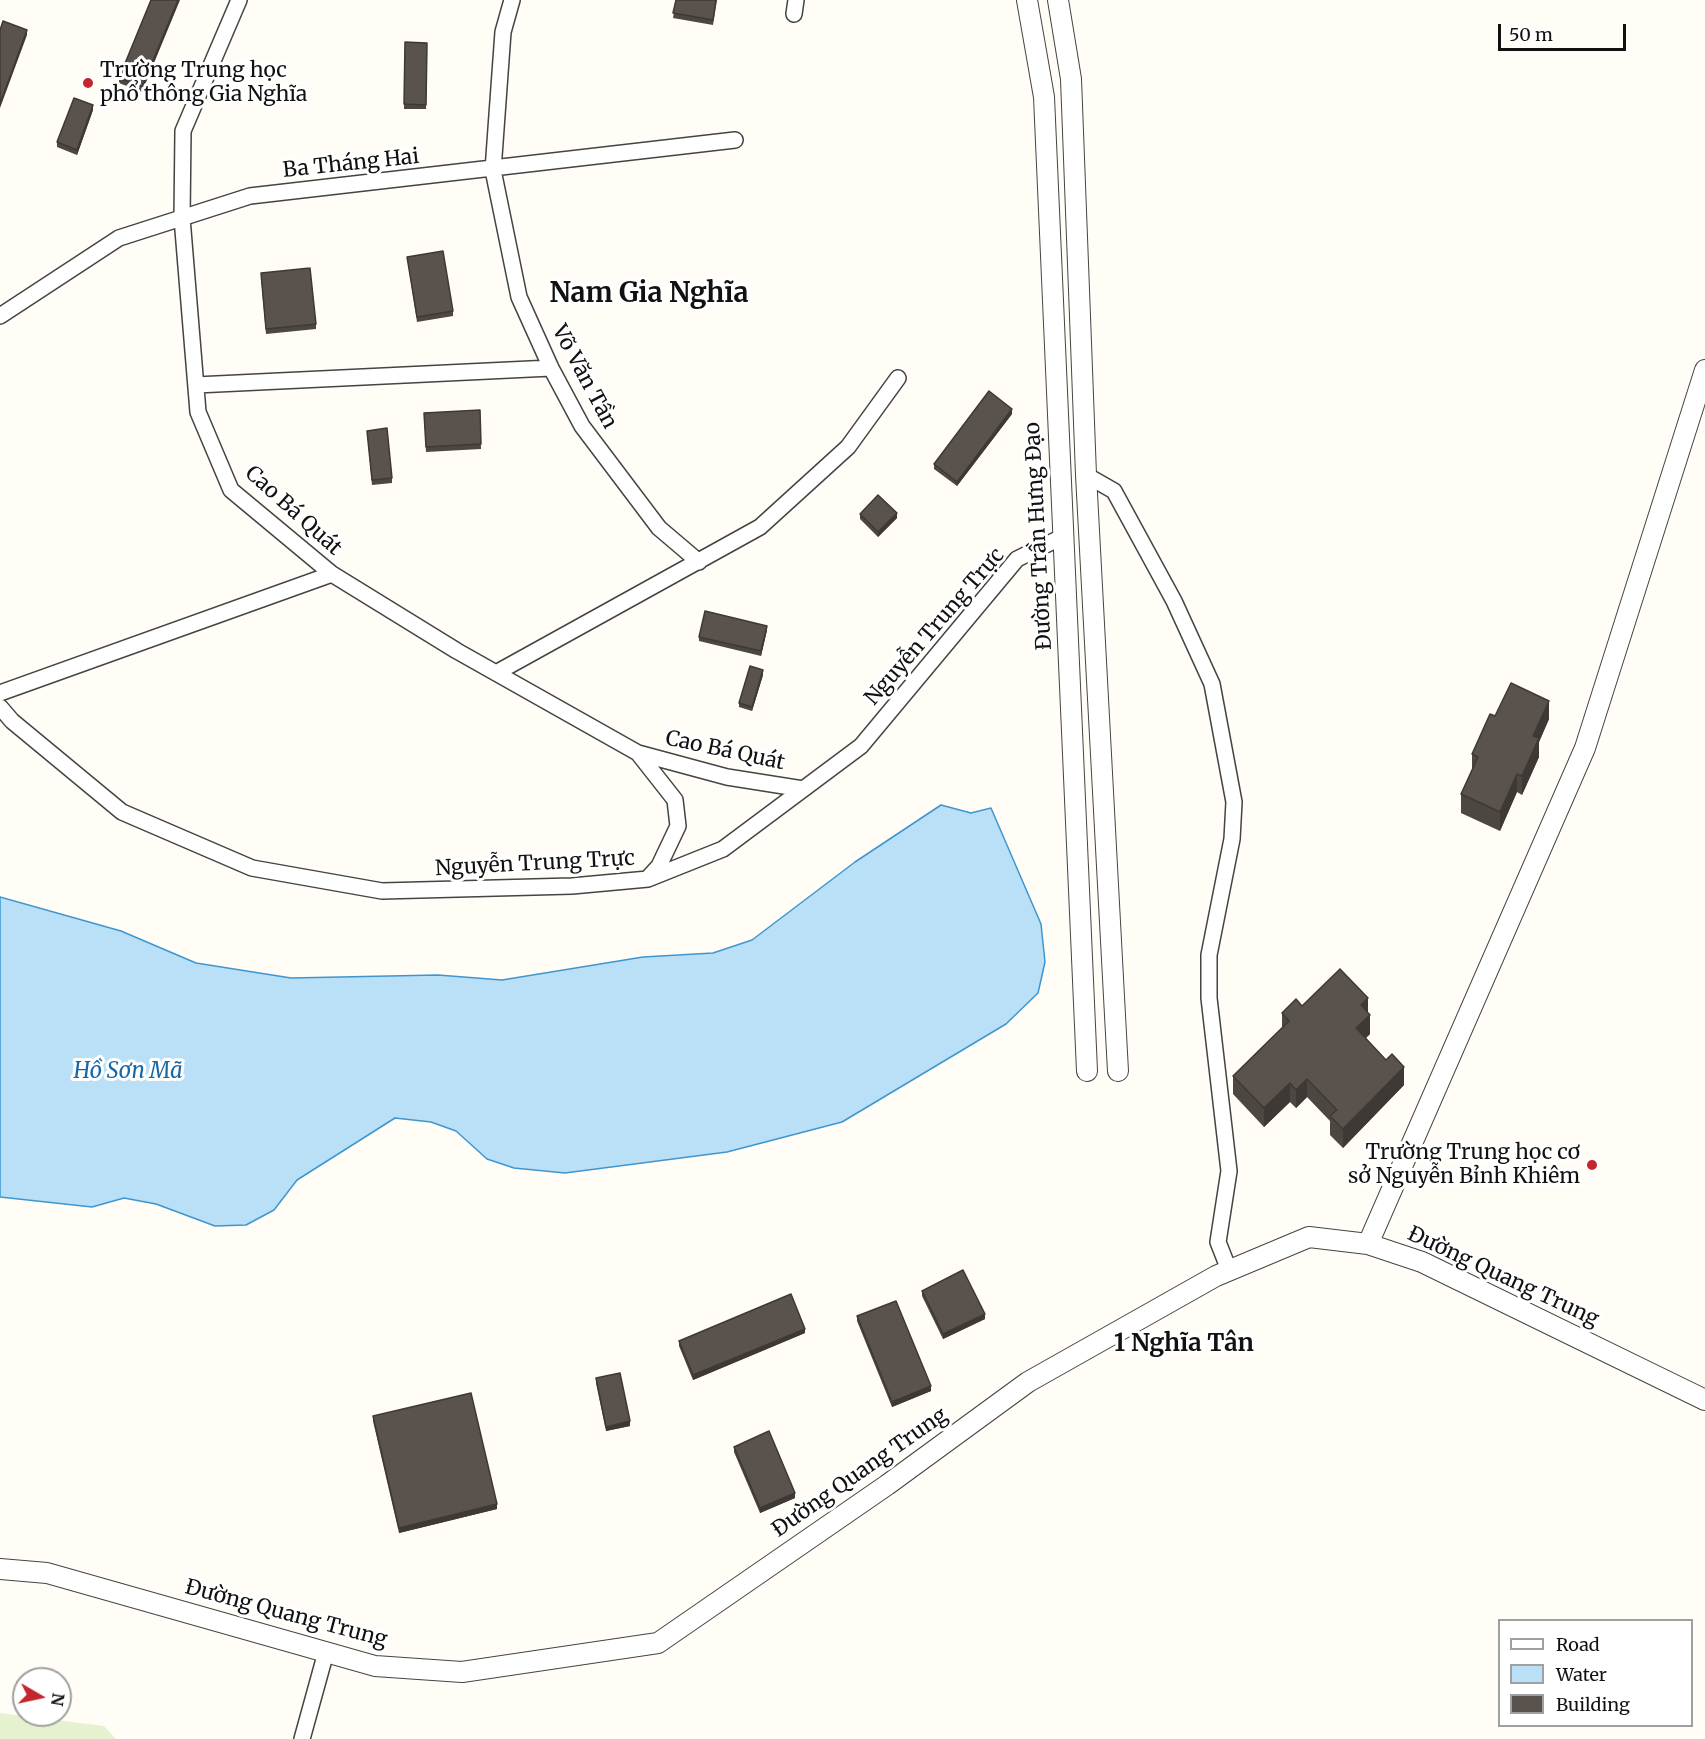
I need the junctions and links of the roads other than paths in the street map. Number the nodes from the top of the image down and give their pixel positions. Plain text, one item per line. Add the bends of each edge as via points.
1 (239, 0) edge
2 (512, 0) edge
3 (1027, 0) edge
4 (1058, 0) edge
5 (735, 140) dead end
6 (493, 170) junction
7 (182, 218) junction
8 (0, 316) edge
9 (551, 368) junction
10 (1705, 370) edge
11 (898, 378) dead end
12 (196, 385) junction
13 (1086, 475) junction
14 (1090, 535) junction
15 (1064, 536) junction
16 (699, 562) junction
17 (332, 573) junction
18 (496, 674) junction
19 (0, 693) edge
20 (0, 707) edge
21 (638, 753) junction
22 (803, 789) junction
23 (1107, 865) junction
24 (1078, 866) junction
25 (648, 879) junction
26 (1087, 1071) dead end
27 (1118, 1071) dead end
28 (1368, 1245) junction
29 (1229, 1270) junction
30 (1705, 1400) edge
31 (0, 1569) edge
32 (326, 1652) junction
33 (302, 1739) edge

1 - 7 street, Cao Bá Quát via 183,130
2 - 6 street, Võ Văn Tần via 503,32
3 - 15 street, Đường Trần Hưng Đạo via 1044,97
4 - 13 street via 1071,79
5 - 6 street, Ba Tháng Hai
6 - 7 street, Ba Tháng Hai via 250,196
6 - 9 street, Võ Văn Tần via 519,297
7 - 8 street, Ba Tháng Hai via 118,238
7 - 12 street, Cao Bá Quát
9 - 12 street
9 - 16 street, Võ Văn Tần via 582,426 652,519
10 - 28 street via 1585,748
11 - 16 street via 848,447 760,526
12 - 17 street, Cao Bá Quát via 198,412 231,490
13 - 14 street
13 - 29 street via 1114,491 1174,601 1212,684 1234,802 1232,839 1209,955 1209,998 1229,1171 1218,1242
14 - 15 street
14 - 23 street
15 - 22 street, Nguyễn Trung Trực via 1017,559 861,746
15 - 24 street, Đường Trần Hưng Đạo
16 - 18 street
17 - 18 street, Cao Bá Quát
17 - 19 street
18 - 21 street, Cao Bá Quát
20 - 25 street, Nguyễn Trung Trực via 12,722 122,812 252,868 382,891 572,886
21 - 22 street, Cao Bá Quát via 727,777
21 - 25 street, Cao Bá Quát via 675,800 678,826 659,866
22 - 25 street, Nguyễn Trung Trực via 723,849
23 - 24 street
23 - 27 street
24 - 26 street, Đường Trần Hưng Đạo
28 - 29 street, Đường Quang Trung via 1309,1237
28 - 30 street, Đường Quang Trung via 1422,1262
29 - 32 street, Đường Quang Trung via 1028,1382 658,1643 462,1672 375,1666
31 - 32 street, Đường Quang Trung via 47,1572
32 - 33 street

